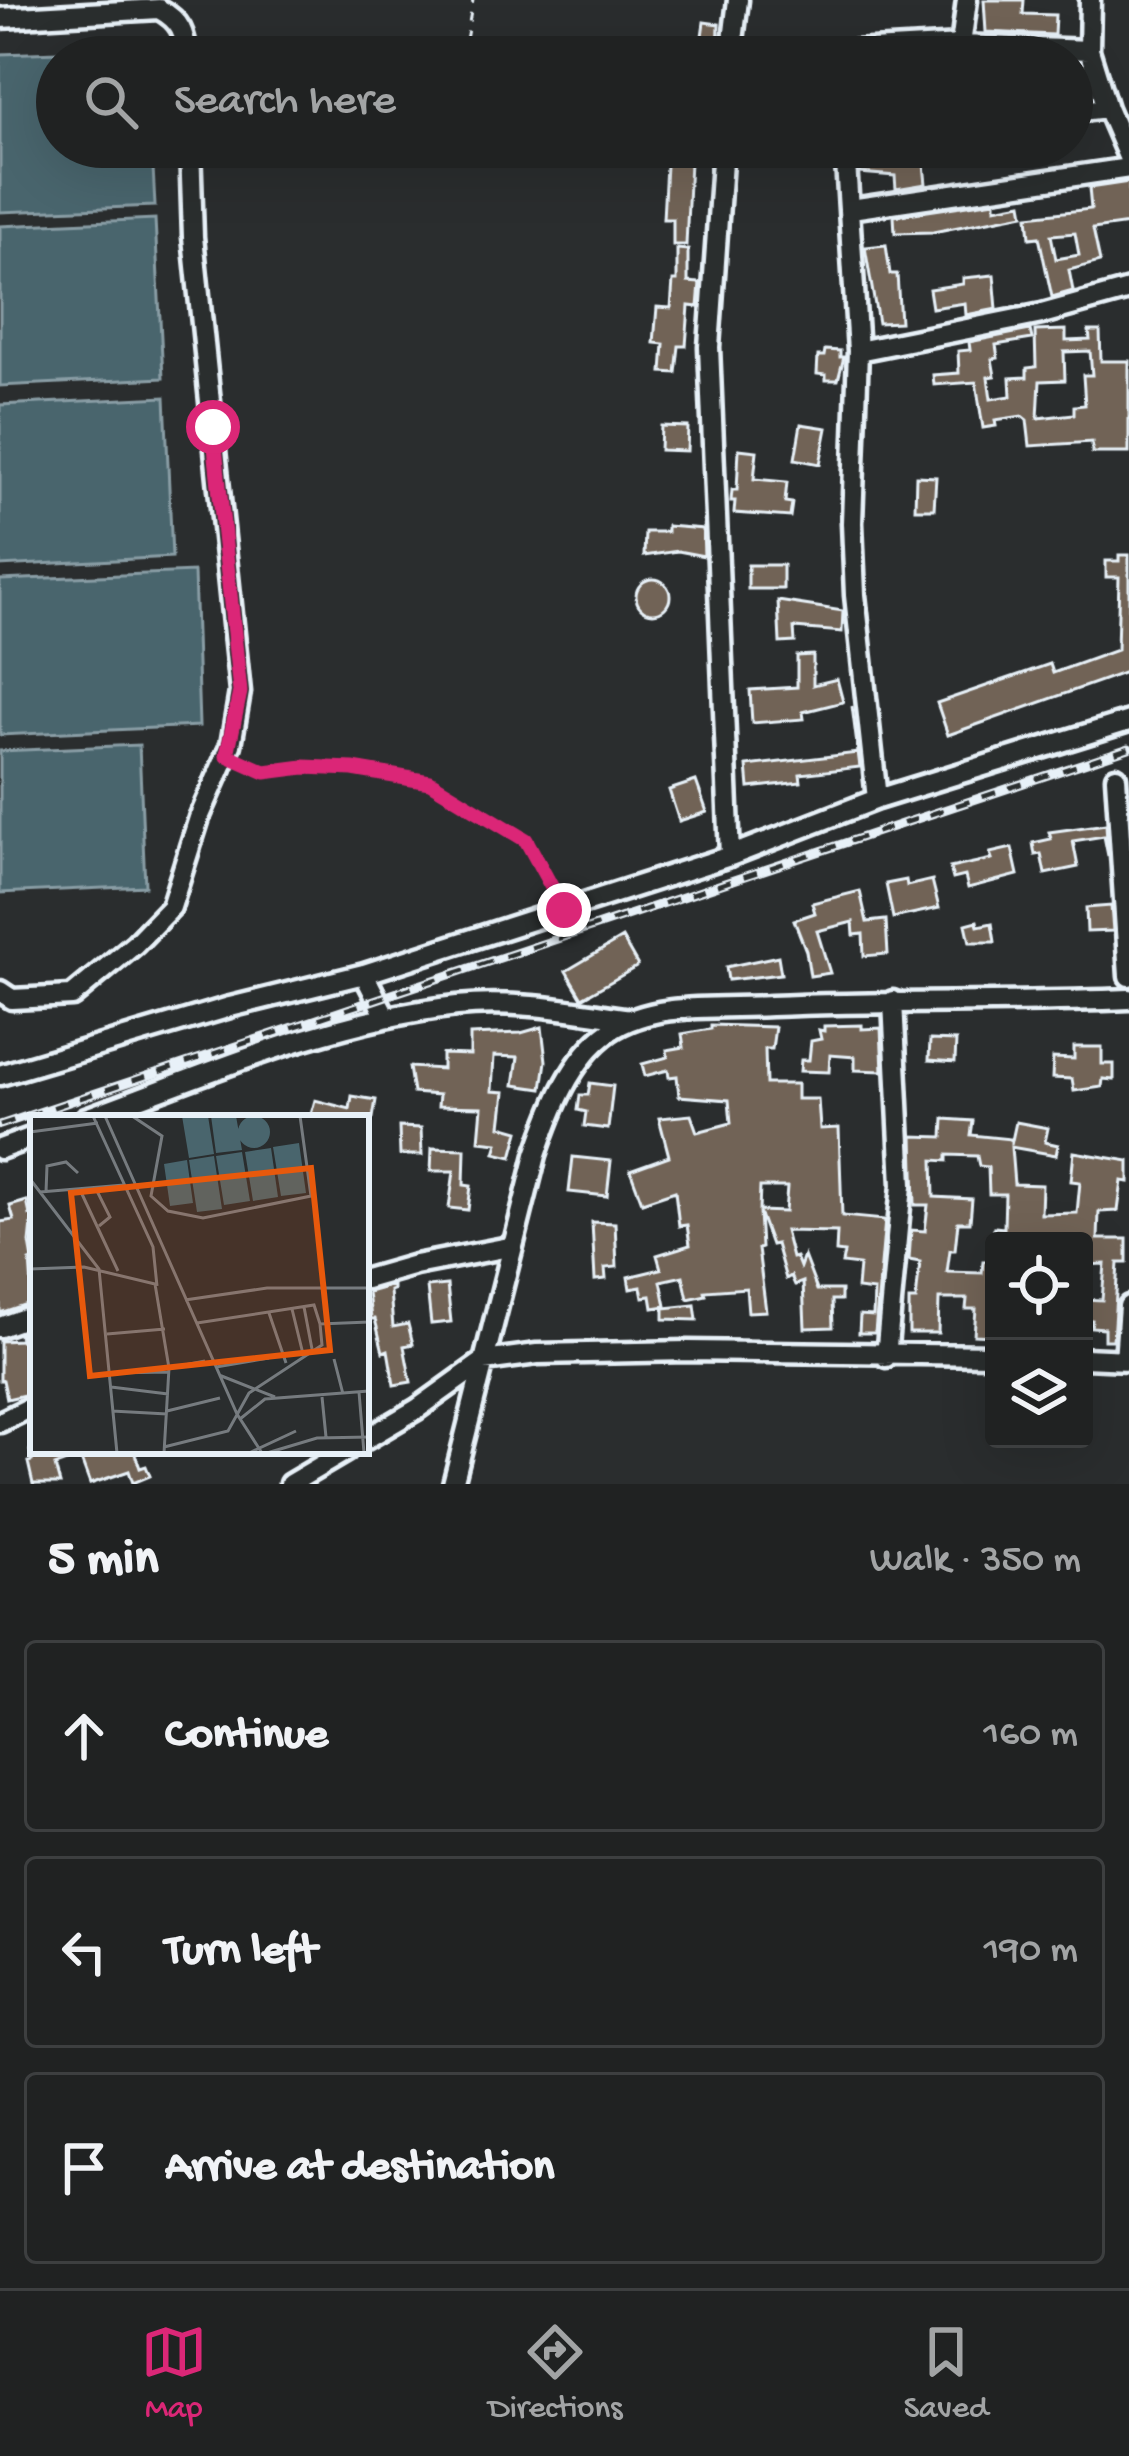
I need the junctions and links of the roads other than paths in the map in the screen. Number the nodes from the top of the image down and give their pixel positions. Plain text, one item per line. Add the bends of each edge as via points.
1 (738, 0) edge
2 (967, 0) edge
3 (1090, 0) edge
4 (0, 18) edge
5 (183, 36) edge
6 (734, 36) edge
7 (963, 36) edge
8 (1089, 36) edge
9 (1093, 63) edge
10 (1107, 108) junction
11 (1093, 110) edge
12 (1129, 159) edge
13 (191, 168) edge
14 (722, 168) edge
15 (847, 168) edge
16 (1129, 168) edge
17 (851, 208) junction
18 (1129, 290) edge
19 (857, 352) junction
20 (1129, 721) edge
21 (1116, 777) dead end
22 (877, 800) junction
23 (730, 856) junction
24 (364, 974) junction
25 (1129, 976) edge
26 (0, 991) edge
27 (1129, 999) edge
28 (893, 1001) junction
29 (386, 1017) junction
30 (632, 1019) junction
31 (0, 1075) edge
32 (94, 1115) edge
33 (30, 1138) edge
34 (0, 1149) edge
35 (509, 1247) junction
36 (369, 1278) edge
37 (1129, 1306) edge
38 (30, 1316) edge
39 (0, 1328) edge
40 (985, 1355) edge
41 (886, 1357) junction
42 (1093, 1358) edge
43 (1127, 1360) edge
44 (484, 1361) junction
45 (30, 1407) edge
46 (0, 1422) edge
47 (369, 1437) edge
48 (341, 1454) edge
49 (290, 1484) edge
50 (453, 1484) edge

1 - 6 street
2 - 7 street
3 - 8 street
4 - 5 street via 159,9
9 - 10 street
10 - 11 street
10 - 12 street
13 - 26 street via 240,692 227,755 171,907 72,997 12,999
14 - 23 street via 709,347
15 - 17 street
16 - 17 street
17 - 19 street
18 - 19 street
19 - 22 street via 854,578
20 - 22 street
21 - 25 street
22 - 23 street
23 - 24 street
24 - 29 street
24 - 31 street
27 - 28 street
28 - 30 street
28 - 41 street via 902,1185
29 - 30 street via 530,1005
29 - 32 street
30 - 35 street via 584,1057 554,1104
33 - 34 street
35 - 36 street
35 - 44 street
37 - 43 street
38 - 39 street
40 - 41 street
41 - 44 street via 688,1351
42 - 43 street
44 - 47 street
44 - 50 street
45 - 46 street
48 - 49 street

